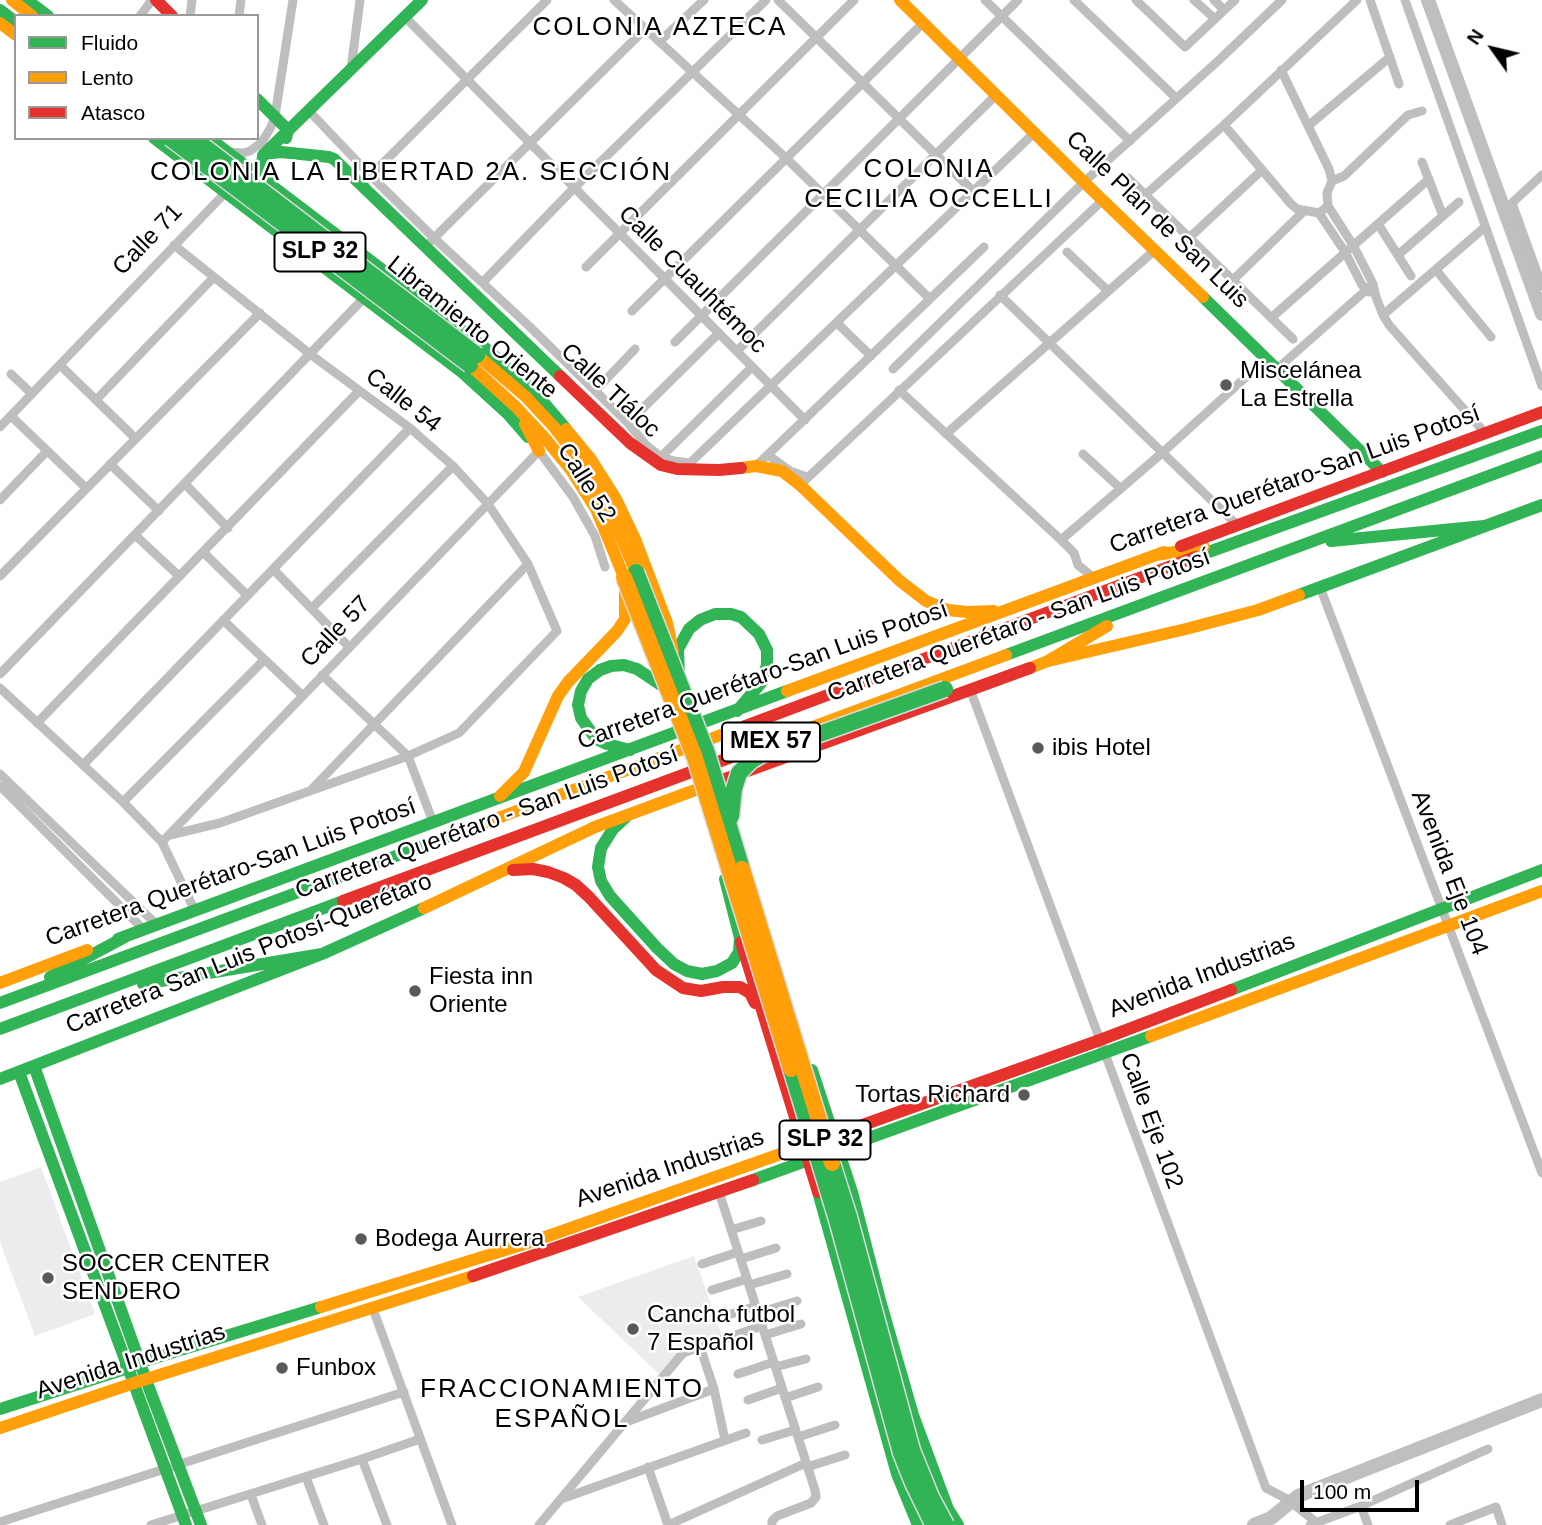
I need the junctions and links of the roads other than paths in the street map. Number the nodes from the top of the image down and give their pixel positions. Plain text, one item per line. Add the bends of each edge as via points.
1 (12, 0) edge
2 (27, 0) edge
3 (154, 0) edge
4 (293, 0) edge
5 (360, 0) edge
6 (422, 0) edge
7 (547, 0) edge
8 (616, 0) edge
9 (704, 0) edge
10 (766, 0) edge
11 (778, 0) edge
12 (854, 0) edge
13 (900, 0) edge
14 (985, 0) edge
15 (1018, 0) edge
16 (1136, 0) edge
17 (1194, 0) edge
18 (1214, 0) edge
19 (1235, 0) edge
20 (1282, 0) edge
21 (1357, 0) edge
22 (1370, 0) edge
23 (1405, 0) edge
24 (1076, 1) edge
25 (1224, 10) junction
26 (30, 14) edge
27 (45, 14) edge
28 (141, 14) edge
29 (170, 14) edge
30 (1002, 16) junction
31 (405, 17) junction
32 (1215, 19) junction
33 (923, 23) junction
34 (645, 29) junction
35 (816, 38) junction
36 (660, 41) junction
37 (1390, 57) junction
38 (959, 59) junction
39 (351, 69) junction
40 (1281, 70) junction
41 (693, 72) junction
42 (467, 80) junction
43 (864, 83) junction
44 (1399, 84) dead end
45 (996, 95) junction
46 (1176, 98) junction
47 (259, 101) edge
48 (309, 111) junction
49 (1422, 111) dead end
50 (739, 115) junction
51 (275, 116) junction
52 (899, 118) junction
53 (1224, 125) junction
54 (1308, 126) junction
55 (288, 131) junction
56 (1034, 133) junction
57 (157, 140) edge
58 (173, 140) edge
59 (196, 140) edge
60 (211, 140) edge
61 (1130, 141) junction
62 (530, 143) junction
63 (225, 151) junction
64 (288, 153) junction
65 (264, 154) junction
66 (936, 155) junction
67 (787, 159) junction
68 (1422, 162) dead end
69 (249, 169) junction
70 (1262, 170) junction
71 (1542, 175) edge
72 (207, 178) junction
73 (1128, 178) dead end
74 (366, 180) junction
75 (1429, 180) junction
76 (1332, 181) junction
77 (271, 186) junction
78 (574, 188) junction
79 (973, 191) junction
80 (1094, 191) junction
81 (226, 192) junction
82 (824, 194) junction
83 (1145, 195) junction
84 (1459, 202) dead end
85 (1328, 206) junction
86 (1304, 211) junction
87 (251, 212) junction
88 (1319, 213) junction
89 (1443, 216) junction
90 (1378, 224) junction
91 (1485, 227) junction
92 (860, 230) junction
93 (620, 234) junction
94 (1189, 238) junction
95 (429, 242) junction
96 (174, 245) junction
97 (1353, 245) junction
98 (984, 247) dead end
99 (1155, 250) junction
100 (1067, 252) dead end
101 (1345, 252) junction
102 (1398, 256) junction
103 (896, 266) junction
104 (586, 267) dead end
105 (1436, 270) junction
106 (1410, 276) dead end
107 (214, 278) junction
108 (665, 279) junction
109 (1233, 280) junction
110 (483, 282) junction
111 (1542, 286) edge
112 (1369, 287) junction
113 (1108, 291) junction
114 (1000, 296) junction
115 (364, 298) junction
116 (930, 299) junction
117 (632, 311) dead end
118 (260, 313) junction
119 (1383, 315) junction
120 (701, 316) junction
121 (1271, 318) junction
122 (837, 323) junction
123 (524, 331) junction
124 (719, 333) junction
125 (1491, 337) dead end
126 (1293, 339) dead end
127 (675, 342) dead end
128 (1049, 343) junction
129 (635, 349) dead end
130 (737, 351) junction
131 (310, 354) junction
132 (871, 356) junction
133 (474, 360) junction
134 (1272, 363) junction
135 (60, 365) junction
136 (752, 367) junction
137 (893, 369) dead end
138 (564, 370) junction
139 (11, 374) dead end
140 (1542, 386) edge
141 (771, 387) junction
142 (898, 390) junction
143 (359, 391) junction
144 (595, 391) junction
145 (32, 394) junction
146 (96, 400) junction
147 (521, 402) junction
148 (1542, 412) edge
149 (10, 416) junction
150 (805, 420) junction
151 (628, 423) junction
152 (0, 427) edge
153 (410, 428) junction
154 (1542, 431) edge
155 (1485, 433) junction
156 (946, 434) junction
157 (135, 438) junction
158 (47, 451) junction
159 (539, 451) junction
160 (1162, 453) junction
161 (1083, 454) dead end
162 (1542, 456) edge
163 (661, 461) junction
164 (762, 461) junction
165 (110, 464) junction
166 (453, 466) junction
167 (1382, 471) junction
168 (804, 481) junction
169 (184, 484) junction
170 (86, 488) junction
171 (1120, 488) junction
172 (0, 500) edge
173 (488, 504) junction
174 (1542, 505) edge
175 (159, 511) junction
176 (1484, 526) junction
177 (228, 528) junction
178 (1241, 532) junction
179 (135, 535) junction
180 (1061, 540) junction
181 (1308, 543) junction
182 (202, 552) junction
183 (528, 564) junction
184 (605, 567) dead end
185 (273, 569) junction
186 (630, 575) junction
187 (0, 576) edge
188 (179, 576) junction
189 (1094, 578) junction
190 (1320, 587) junction
191 (247, 596) junction
192 (1142, 606) junction
193 (312, 608) junction
194 (1012, 608) junction
195 (223, 620) junction
196 (1094, 634) junction
197 (349, 647) junction
198 (264, 660) junction
199 (1048, 661) junction
200 (0, 674) edge
201 (322, 675) junction
202 (673, 687) junction
203 (0, 688) edge
204 (970, 689) junction
205 (302, 695) junction
206 (737, 711) junction
207 (37, 723) junction
208 (373, 723) junction
209 (629, 750) junction
210 (701, 755) junction
211 (408, 756) junction
212 (83, 765) junction
213 (0, 774) edge
214 (0, 786) edge
215 (310, 790) junction
216 (497, 799) junction
217 (123, 802) junction
218 (628, 815) junction
219 (433, 822) junction
220 (730, 830) junction
221 (170, 835) junction
222 (162, 842) junction
223 (723, 849) junction
224 (506, 870) junction
225 (1542, 870) edge
226 (1542, 891) edge
227 (126, 896) junction
228 (118, 904) junction
229 (1442, 908) junction
230 (195, 911) junction
231 (1449, 925) junction
232 (150, 927) junction
233 (761, 933) junction
234 (125, 937) junction
235 (740, 938) junction
236 (322, 954) junction
237 (0, 983) edge
238 (110, 989) junction
239 (2, 1002) edge
240 (764, 1019) junction
241 (0, 1029) edge
242 (1102, 1046) junction
243 (26, 1069) junction
244 (0, 1079) edge
245 (823, 1104) junction
246 (793, 1116) junction
247 (866, 1124) junction
248 (862, 1140) junction
249 (836, 1142) junction
250 (805, 1153) junction
251 (781, 1162) junction
252 (845, 1171) junction
253 (1542, 1173) edge
254 (814, 1181) junction
255 (719, 1192) junction
256 (852, 1192) junction
257 (821, 1203) junction
258 (761, 1221) dead end
259 (731, 1230) junction
260 (536, 1247) junction
261 (776, 1248) dead end
262 (740, 1256) junction
263 (702, 1264) dead end
264 (453, 1265) junction
265 (787, 1274) dead end
266 (422, 1275) junction
267 (455, 1282) junction
268 (748, 1282) junction
269 (388, 1285) junction
270 (712, 1290) dead end
271 (410, 1297) junction
272 (797, 1301) dead end
273 (373, 1309) junction
274 (757, 1310) junction
275 (728, 1315) dead end
276 (279, 1319) junction
277 (801, 1324) dead end
278 (764, 1330) junction
279 (274, 1340) junction
280 (700, 1347) junction
281 (806, 1359) dead end
282 (775, 1365) junction
283 (137, 1373) junction
284 (738, 1374) dead end
285 (818, 1387) dead end
286 (782, 1388) junction
287 (714, 1389) junction
288 (404, 1392) junction
289 (785, 1398) junction
290 (748, 1400) dead end
291 (0, 1409) edge
292 (624, 1423) junction
293 (835, 1424) dead end
294 (0, 1428) edge
295 (746, 1433) dead end
296 (797, 1434) junction
297 (419, 1439) junction
298 (725, 1440) junction
299 (762, 1440) dead end
300 (1488, 1449) dead end
301 (845, 1455) dead end
302 (362, 1459) junction
303 (807, 1465) junction
304 (173, 1466) junction
305 (648, 1467) junction
306 (306, 1477) junction
307 (251, 1495) junction
308 (562, 1499) junction
309 (1361, 1506) junction
310 (191, 1519) edge
311 (1311, 1521) edge
312 (0, 1522) edge
313 (151, 1525) edge
314 (262, 1525) edge
315 (324, 1525) edge
316 (387, 1525) edge
317 (452, 1525) edge
318 (539, 1525) edge
319 (668, 1525) edge
320 (772, 1525) edge
321 (918, 1525) edge
322 (933, 1525) edge
323 (946, 1525) edge
324 (958, 1525) edge
325 (1368, 1525) edge
326 (1450, 1525) edge
327 (1502, 1525) edge

1 - 26 main road
2 - 27 main road
3 - 28 street
3 - 29 main road
4 - 51 street
5 - 39 street
6 - 31 main road, Calle 71
7 - 42 street
8 - 34 street
9 - 36 street
10 - 41 street
11 - 35 street
12 - 35 street
13 - 33 main road, Calle Plan de San Luis
14 - 30 street
15 - 30 street
16 - 32 street via 1185,47
17 - 32 street
18 - 25 street
19 - 25 street
20 - 46 street
21 - 40 street
22 - 37 street
23 - 91 street
24 - 46 street
25 - 32 street
30 - 38 street
30 - 61 street
31 - 39 main road, Calle 71
31 - 42 street, Calle Cuauhtémoc
33 - 38 main road, Calle Plan de San Luis
33 - 43 street
34 - 36 street
34 - 62 street
35 - 43 street
35 - 50 street
36 - 41 street
37 - 44 street
37 - 54 street
38 - 45 main road, Calle Plan de San Luis
38 - 52 street
39 - 48 main road, Calle 71
40 - 53 street
40 - 54 street
41 - 50 street
41 - 78 street
42 - 62 street, Calle Cuauhtémoc
42 - 74 street
43 - 52 street
43 - 67 street
45 - 56 main road, Calle Plan de San Luis
45 - 66 street
46 - 61 street
47 - 51 main road
48 - 55 main road, Calle 71
48 - 74 street, Calle Tláloc
49 - 76 street via 1408,115 1344,176
50 - 67 street
50 - 93 street
51 - 55 main road
51 - 63 street via 267,136 256,147 243,153
52 - 66 street
52 - 82 street
53 - 70 street
53 - 83 street
54 - 76 street
55 - 64 main road
55 - 65 main road, Calle 71
56 - 79 street
56 - 80 main road, Calle Plan de San Luis
57 - 72 main road
58 - 133 main road, Libramiento Oriente / SLP 32, bridge
59 - 133 main road, Libramiento Oriente / SLP 32, bridge
60 - 63 main road, Libramiento Oriente
61 - 80 street
62 - 78 street, Calle Cuauhtémoc
62 - 95 street
63 - 69 main road, Libramiento Oriente
63 - 72 main road via 230,163 227,173 219,179
64 - 65 main road, Calle Tláloc
64 - 74 main road, Calle Tláloc via 329,157
65 - 69 main road, Calle 71
65 - 77 main road via 264,171
66 - 79 street
66 - 92 street
67 - 82 street
67 - 108 street
68 - 75 street
69 - 77 main road, Libramiento Oriente
69 - 81 main road, Calle 71
70 - 86 street via 1291,204
70 - 94 street
71 - 111 street via 1512,203
72 - 81 main road
73 - 83 street
74 - 95 main road, Calle Tláloc
75 - 89 street
75 - 90 street
76 - 85 street
77 - 87 main road via 257,184 249,190 246,204
77 - 133 main road, Libramiento Oriente
78 - 93 street, Calle Cuauhtémoc
78 - 110 street
79 - 103 street
80 - 99 main road, Calle Plan de San Luis
80 - 114 street
80 - 137 street
81 - 87 main road, Calle 52
81 - 96 street, Calle 71
82 - 92 street
82 - 120 street
83 - 94 street
84 - 89 street
85 - 88 street
85 - 97 street
86 - 88 street
86 - 109 street
87 - 115 main road, Calle 52
88 - 101 street
89 - 102 street
90 - 97 street
90 - 102 street
91 - 105 street
91 - 140 street
92 - 103 street
92 - 130 street
93 - 104 street
93 - 108 street, Calle Cuauhtémoc
94 - 109 street
95 - 110 street, Calle Tláloc
95 - 123 main road, Calle Tláloc
96 - 107 street, Calle 54
96 - 135 street, Calle 71
97 - 101 street
97 - 112 street
98 - 116 street
99 - 113 street
99 - 134 main road, Calle Plan de San Luis
100 - 113 street
101 - 112 street
101 - 121 street
102 - 106 street
103 - 116 street
103 - 122 street
105 - 119 street
105 - 125 street
107 - 118 street, Calle 54
107 - 146 street
108 - 117 street
108 - 120 street, Calle Cuauhtémoc
109 - 121 street
110 - 123 street, Calle Tláloc
112 - 119 street
112 - 134 street
113 - 128 street
114 - 128 street
114 - 142 street
115 - 131 street
115 - 133 main road, Calle 52
116 - 132 street
118 - 131 street, Calle 54
118 - 157 street
119 - 155 street
120 - 124 street, Calle Cuauhtémoc
120 - 127 street
121 - 126 street
122 - 132 street
122 - 141 street
123 - 138 main road, Calle Tláloc
124 - 130 street, Calle Cuauhtémoc
124 - 151 street
128 - 156 street
128 - 160 street
129 - 144 street
130 - 136 street, Calle Cuauhtémoc
131 - 143 street, Calle 54
131 - 169 street
132 - 150 street
133 - 147 main road, Libramiento Oriente / SLP 32
133 - 147 main road
133 - 159 main road, Calle 52 via 508,414
133 - 202 main road, Libramiento Oriente via 533,390 590,458 616,499 667,623
134 - 160 street
134 - 167 main road, Calle Plan de San Luis
135 - 145 street, Calle 71
135 - 146 street
136 - 141 street, Calle Cuauhtémoc
136 - 163 street
138 - 144 street, Calle Tláloc
138 - 163 main road, Calle Tláloc via 630,443
139 - 145 street
141 - 150 street, Calle Cuauhtémoc
141 - 163 street, Calle Tláloc via 690,463
142 - 156 street
142 - 168 street
143 - 153 street, Calle 54
143 - 177 street
144 - 151 street, Calle Tláloc
145 - 149 street, Calle 71
146 - 157 street
147 - 159 main road
147 - 186 main road, Libramiento Oriente / SLP 32 via 596,509
148 - 155 main road, Carretera Querétaro-San Luis Potosí
149 - 152 street, Calle 71
149 - 158 street
150 - 164 street
151 - 163 street, Calle Tláloc
153 - 166 street, Calle 54
153 - 185 street
154 - 178 main road, Carretera Querétaro - San Luis Potosí / MEX 57
155 - 167 main road, Carretera Querétaro-San Luis Potosí
156 - 180 street
157 - 165 street
158 - 170 street
158 - 172 street
159 - 173 street, Calle 57
159 - 184 street, Calle 52 via 573,497 595,536
160 - 171 street
160 - 178 street
161 - 171 street
162 - 181 main road, Carretera Querétaro - San Luis Potosí / MEX 57
163 - 164 main road, Calle Tláloc via 677,469 719,470
164 - 168 main road, Calle Tláloc
165 - 170 street
165 - 175 street
166 - 173 street, Calle 54
166 - 193 street
167 - 178 main road, Carretera Querétaro-San Luis Potosí
168 - 194 main road, Calle Tláloc via 900,581 926,601 967,612
169 - 175 street
169 - 177 street
170 - 187 street
171 - 180 street
173 - 183 street, Calle 54
173 - 197 street, Calle 57
174 - 176 main road, Carretera San Luis Potosí-Querétaro
175 - 179 street
176 - 181 main road
176 - 190 main road, Carretera San Luis Potosí-Querétaro
177 - 182 street
178 - 189 main road, Carretera Querétaro-San Luis Potosí
178 - 239 main road, Carretera Querétaro - San Luis Potosí / MEX 57
179 - 188 street
179 - 200 street
180 - 189 street via 1078,565
181 - 192 main road, Carretera Querétaro - San Luis Potosí / MEX 57
182 - 188 street
182 - 191 street
183 - 208 street
183 - 211 street, Calle 54 via 556,631 459,733
185 - 191 street
185 - 193 street
186 - 202 main road, SLP 32, bridge
186 - 216 main road via 625,619 558,696 524,772
188 - 207 street
189 - 194 main road, Carretera Querétaro-San Luis Potosí
190 - 199 main road, Carretera San Luis Potosí-Querétaro via 1258,610
190 - 229 street, Avenida Eje 104
191 - 195 street
192 - 196 main road
192 - 238 main road, Carretera Querétaro - San Luis Potosí / MEX 57
193 - 197 street
194 - 206 main road, Carretera Querétaro-San Luis Potosí
195 - 198 street
195 - 212 street
196 - 199 main road
196 - 220 main road, SLP 32, bridge via 761,755 739,773
197 - 201 street, Calle 57
198 - 205 street
198 - 217 street
199 - 204 main road, Carretera San Luis Potosí-Querétaro
201 - 205 street, Calle 57
201 - 208 street
202 - 206 main road, bridge via 678,649 689,629 715,614 741,617 759,634 767,650 767,665 761,683
202 - 209 main road via 624,666 611,666 587,679 578,705 581,718 596,739
202 - 210 main road, SLP 32, bridge
203 - 207 street
204 - 218 main road, Carretera San Luis Potosí-Querétaro
204 - 242 street, Calle Eje 102
205 - 221 street, Calle 57
206 - 209 main road, Carretera Querétaro-San Luis Potosí
207 - 212 street
208 - 211 street
208 - 215 street
209 - 216 main road, Carretera Querétaro-San Luis Potosí
210 - 220 main road, SLP 32, bridge
210 - 223 main road, SLP 32, bridge
211 - 215 street
211 - 219 street
212 - 217 street
213 - 227 street
214 - 228 street
215 - 221 street via 220,823
216 - 219 main road, Carretera Querétaro-San Luis Potosí
217 - 222 street
218 - 224 main road, Carretera San Luis Potosí-Querétaro
218 - 235 main road via 601,848 601,881 657,948 674,964 702,974 732,962
219 - 230 main road, Carretera Querétaro-San Luis Potosí
220 - 233 main road, SLP 32, bridge
221 - 222 street, Calle 57
222 - 230 street
223 - 235 main road via 721,863
223 - 322 main road, SLP 32, bridge via 837,1220 901,1453
224 - 236 main road, Carretera San Luis Potosí-Querétaro
224 - 240 main road via 533,869 564,878 589,897 669,980 701,991 740,986 750,993
225 - 229 main road, Avenida Industrias
226 - 231 main road, Avenida Industrias
227 - 228 street
227 - 232 street
228 - 232 street
229 - 231 street, Avenida Eje 104
229 - 242 main road, Avenida Industrias
230 - 232 main road, Carretera Querétaro-San Luis Potosí
231 - 242 main road, Avenida Industrias
231 - 253 street, Avenida Eje 104
232 - 234 main road, Carretera Querétaro-San Luis Potosí
233 - 245 main road, SLP 32 via 773,944
233 - 323 main road, SLP 32, bridge via 849,1217 912,1450
234 - 237 main road, Carretera Querétaro-San Luis Potosí
234 - 239 main road
235 - 240 main road, SLP 32
236 - 238 main road
236 - 243 main road, Carretera San Luis Potosí-Querétaro
238 - 241 main road, Carretera Querétaro - San Luis Potosí / MEX 57
240 - 246 main road, SLP 32
242 - 247 main road, Avenida Industrias
242 - 248 main road, Avenida Industrias
242 - 311 street, Calle Eje 102 via 1266,1488 1287,1499
243 - 244 main road, Carretera San Luis Potosí-Querétaro
243 - 283 main road
245 - 246 main road via 822,1117 814,1124 805,1125
245 - 247 main road via 839,1121
245 - 249 main road, SLP 32
246 - 250 main road, SLP 32
246 - 251 main road via 795,1135
247 - 249 main road, Avenida Industrias
248 - 249 main road, Avenida Industrias
248 - 252 main road via 847,1155
249 - 250 main road, Avenida Industrias
249 - 252 main road, SLP 32
250 - 251 main road, Avenida Industrias
250 - 254 main road, SLP 32
251 - 254 main road
251 - 255 main road, Avenida Industrias
251 - 260 main road, Avenida Industrias
252 - 256 main road, SLP 32
254 - 257 main road, SLP 32
255 - 259 street
255 - 260 main road, Avenida Industrias
256 - 257 main road via 842,1181 828,1181 820,1190
256 - 324 main road, SLP 32 via 913,1415
257 - 321 main road, SLP 32 via 897,1474
258 - 259 street
259 - 262 street
260 - 264 main road, Avenida Industrias
260 - 267 main road, Avenida Industrias
261 - 262 street
262 - 263 street
262 - 268 street
264 - 266 main road, Avenida Industrias
264 - 267 main road
265 - 268 street
266 - 269 main road, Avenida Industrias
266 - 271 main road
267 - 271 main road, Avenida Industrias
268 - 270 street
268 - 274 street
269 - 273 main road via 378,1291
269 - 276 main road, Avenida Industrias
271 - 273 main road, Avenida Industrias
272 - 274 street
273 - 279 main road, Avenida Industrias
273 - 288 street
274 - 275 street
274 - 278 street
276 - 279 main road via 280,1332
276 - 283 main road, Avenida Industrias
277 - 278 street
278 - 280 street
278 - 282 street
279 - 283 main road, Avenida Industrias
280 - 287 street
280 - 292 street via 683,1353
281 - 282 street
282 - 284 street
282 - 286 street
283 - 291 main road, Avenida Industrias
283 - 294 main road, Avenida Industrias
283 - 304 main road
285 - 289 street
286 - 289 street
286 - 290 street
287 - 292 street
287 - 298 street
288 - 297 street
288 - 304 street
289 - 296 street
292 - 308 street
293 - 296 street
295 - 298 street
296 - 299 street
296 - 303 street
297 - 302 street
297 - 317 street
298 - 305 street
300 - 309 street
301 - 303 street
302 - 306 street
302 - 316 street
303 - 319 street
303 - 320 street via 816,1497 777,1516
304 - 310 main road
304 - 312 street
305 - 308 street
305 - 319 street
306 - 307 street
306 - 315 street
307 - 310 street
307 - 314 street
308 - 318 street
309 - 311 street
309 - 325 street
310 - 313 street
326 - 327 street via 1496,1507

